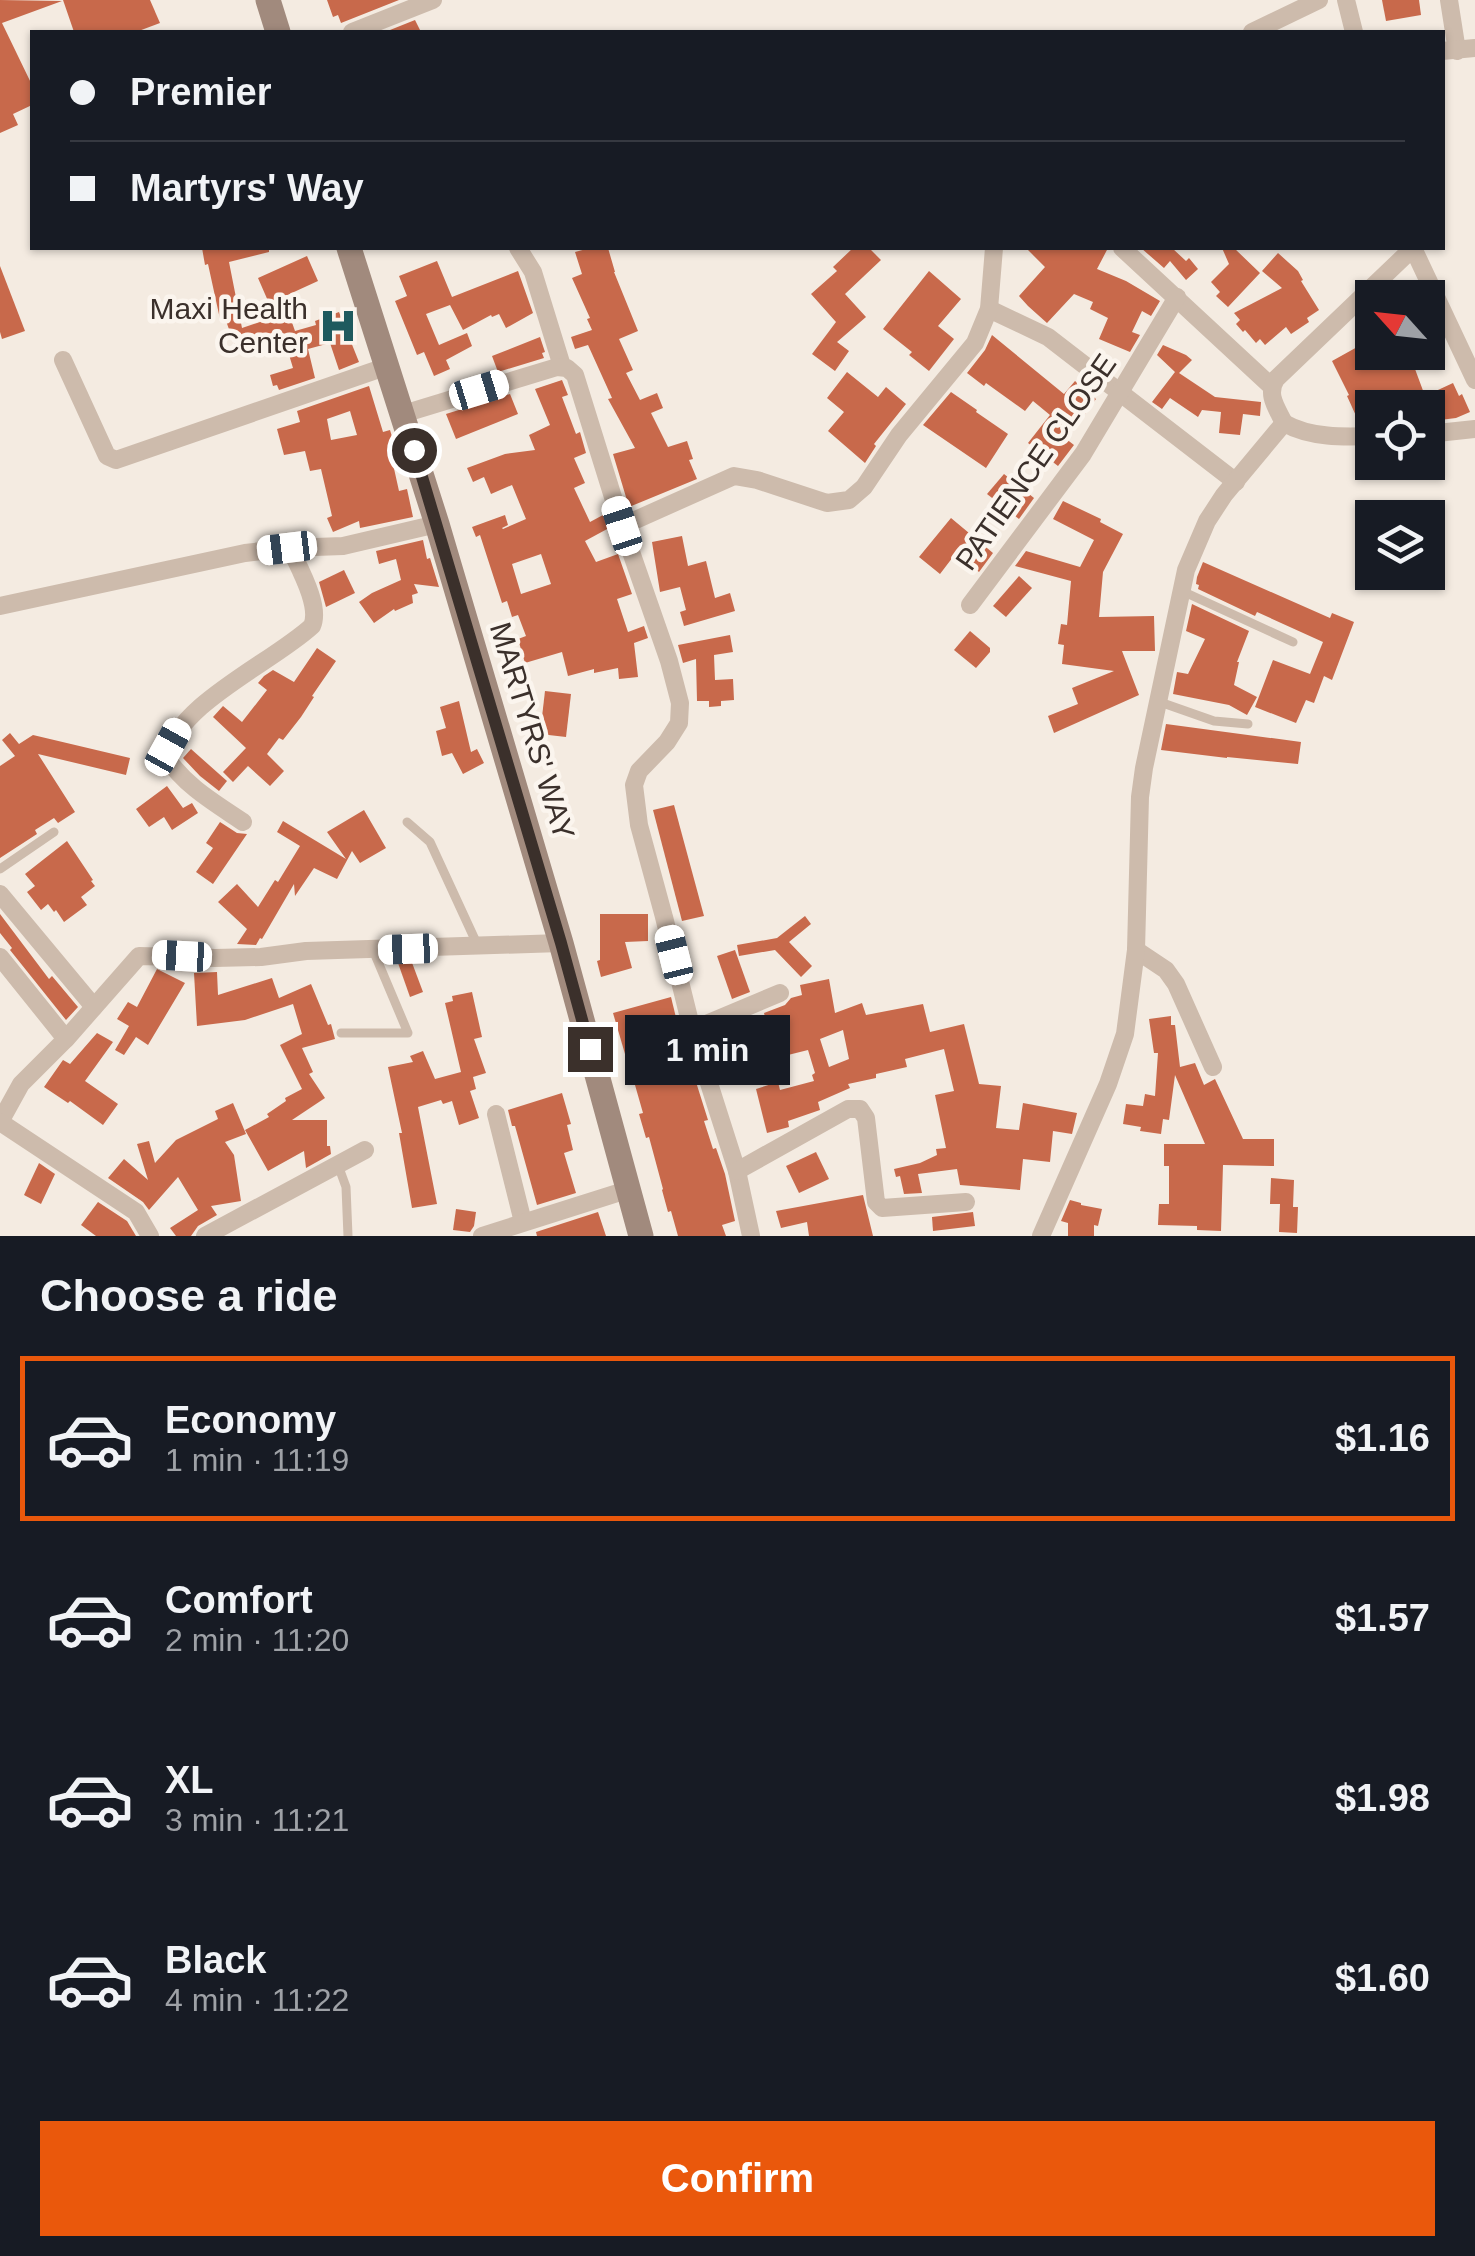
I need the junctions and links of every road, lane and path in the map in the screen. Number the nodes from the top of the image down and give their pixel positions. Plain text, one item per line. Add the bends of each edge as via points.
1 (268, 0) edge
2 (434, 0) edge
3 (1320, 0) edge
4 (1346, 0) edge
5 (1449, 0) edge
6 (277, 30) edge
7 (357, 30) edge
8 (1256, 30) edge
9 (1354, 30) edge
10 (1458, 50) edge
11 (350, 250) edge
12 (519, 250) edge
13 (994, 250) edge
14 (1124, 250) edge
15 (1411, 250) edge
16 (1414, 250) edge
17 (1177, 298) junction
18 (989, 310) junction
19 (63, 360) dead end
20 (388, 366) junction
21 (562, 366) junction
22 (1475, 380) edge
23 (1272, 386) junction
24 (1121, 392) junction
25 (403, 414) junction
26 (1284, 424) junction
27 (1475, 429) edge
28 (1445, 432) edge
29 (1355, 435) edge
30 (1236, 482) junction
31 (437, 524) junction
32 (622, 526) junction
33 (290, 548) junction
34 (1182, 591) junction
35 (970, 605) dead end
36 (0, 606) edge
37 (1293, 642) dead end
38 (1157, 702) junction
39 (1248, 724) dead end
40 (243, 822) dead end
41 (407, 822) dead end
42 (54, 832) dead end
43 (0, 869) edge
44 (0, 894) edge
45 (561, 943) junction
46 (478, 946) junction
47 (373, 950) junction
48 (1136, 950) junction
49 (0, 957) edge
50 (780, 994) dead end
51 (94, 1007) junction
52 (692, 1030) junction
53 (340, 1033) dead end
54 (66, 1039) junction
55 (1213, 1066) dead end
56 (496, 1114) dead end
57 (0, 1122) edge
58 (364, 1150) dead end
59 (338, 1165) junction
60 (736, 1171) junction
61 (628, 1190) junction
62 (966, 1202) dead end
63 (523, 1222) junction
64 (150, 1236) edge
65 (205, 1236) edge
66 (348, 1236) edge
67 (482, 1236) edge
68 (641, 1236) edge
69 (751, 1236) edge
70 (1041, 1236) edge

1 - 6 main road
2 - 7 street
3 - 8 street
4 - 9 street
5 - 10 street
11 - 20 main road, MARTYRS' WAY
12 - 21 street via 533,272
13 - 18 street
14 - 17 street
15 - 23 street
16 - 22 street
17 - 23 street
17 - 24 street, PATIENCE CLOSE
18 - 24 street via 1048,337
18 - 32 street via 974,344 849,500 827,503 734,476
19 - 20 street via 112,460
20 - 25 main road, MARTYRS' WAY
21 - 25 street
21 - 32 street via 575,374
23 - 26 street
24 - 30 street
24 - 35 street, PATIENCE CLOSE
25 - 31 main road, MARTYRS' WAY
26 - 29 street
26 - 30 street
27 - 28 street
30 - 34 street via 1207,521
31 - 33 street via 343,546
31 - 45 main road, MARTYRS' WAY
32 - 52 street via 680,703 679,723 634,785 638,825
33 - 36 street
33 - 40 street via 316,616 312,626 197,710 179,728 166,757 202,794
34 - 37 lane
34 - 38 street
38 - 39 lane via 1214,722
38 - 48 street via 1140,798
41 - 46 lane via 430,842
42 - 43 lane
44 - 51 street
45 - 46 street
45 - 61 main road, MARTYRS' WAY
46 - 47 street
47 - 51 street via 139,956
47 - 53 lane via 408,1033
48 - 55 street via 1176,984
48 - 70 street via 1118,1056
49 - 54 street
50 - 52 street
51 - 54 street
52 - 60 street
54 - 57 street via 21,1084
56 - 63 street
57 - 64 street via 136,1212
58 - 59 street
59 - 65 street
59 - 66 lane
60 - 62 street via 848,1109 860,1109 882,1208
60 - 69 street
61 - 63 street
61 - 68 main road, MARTYRS' WAY
63 - 67 street

